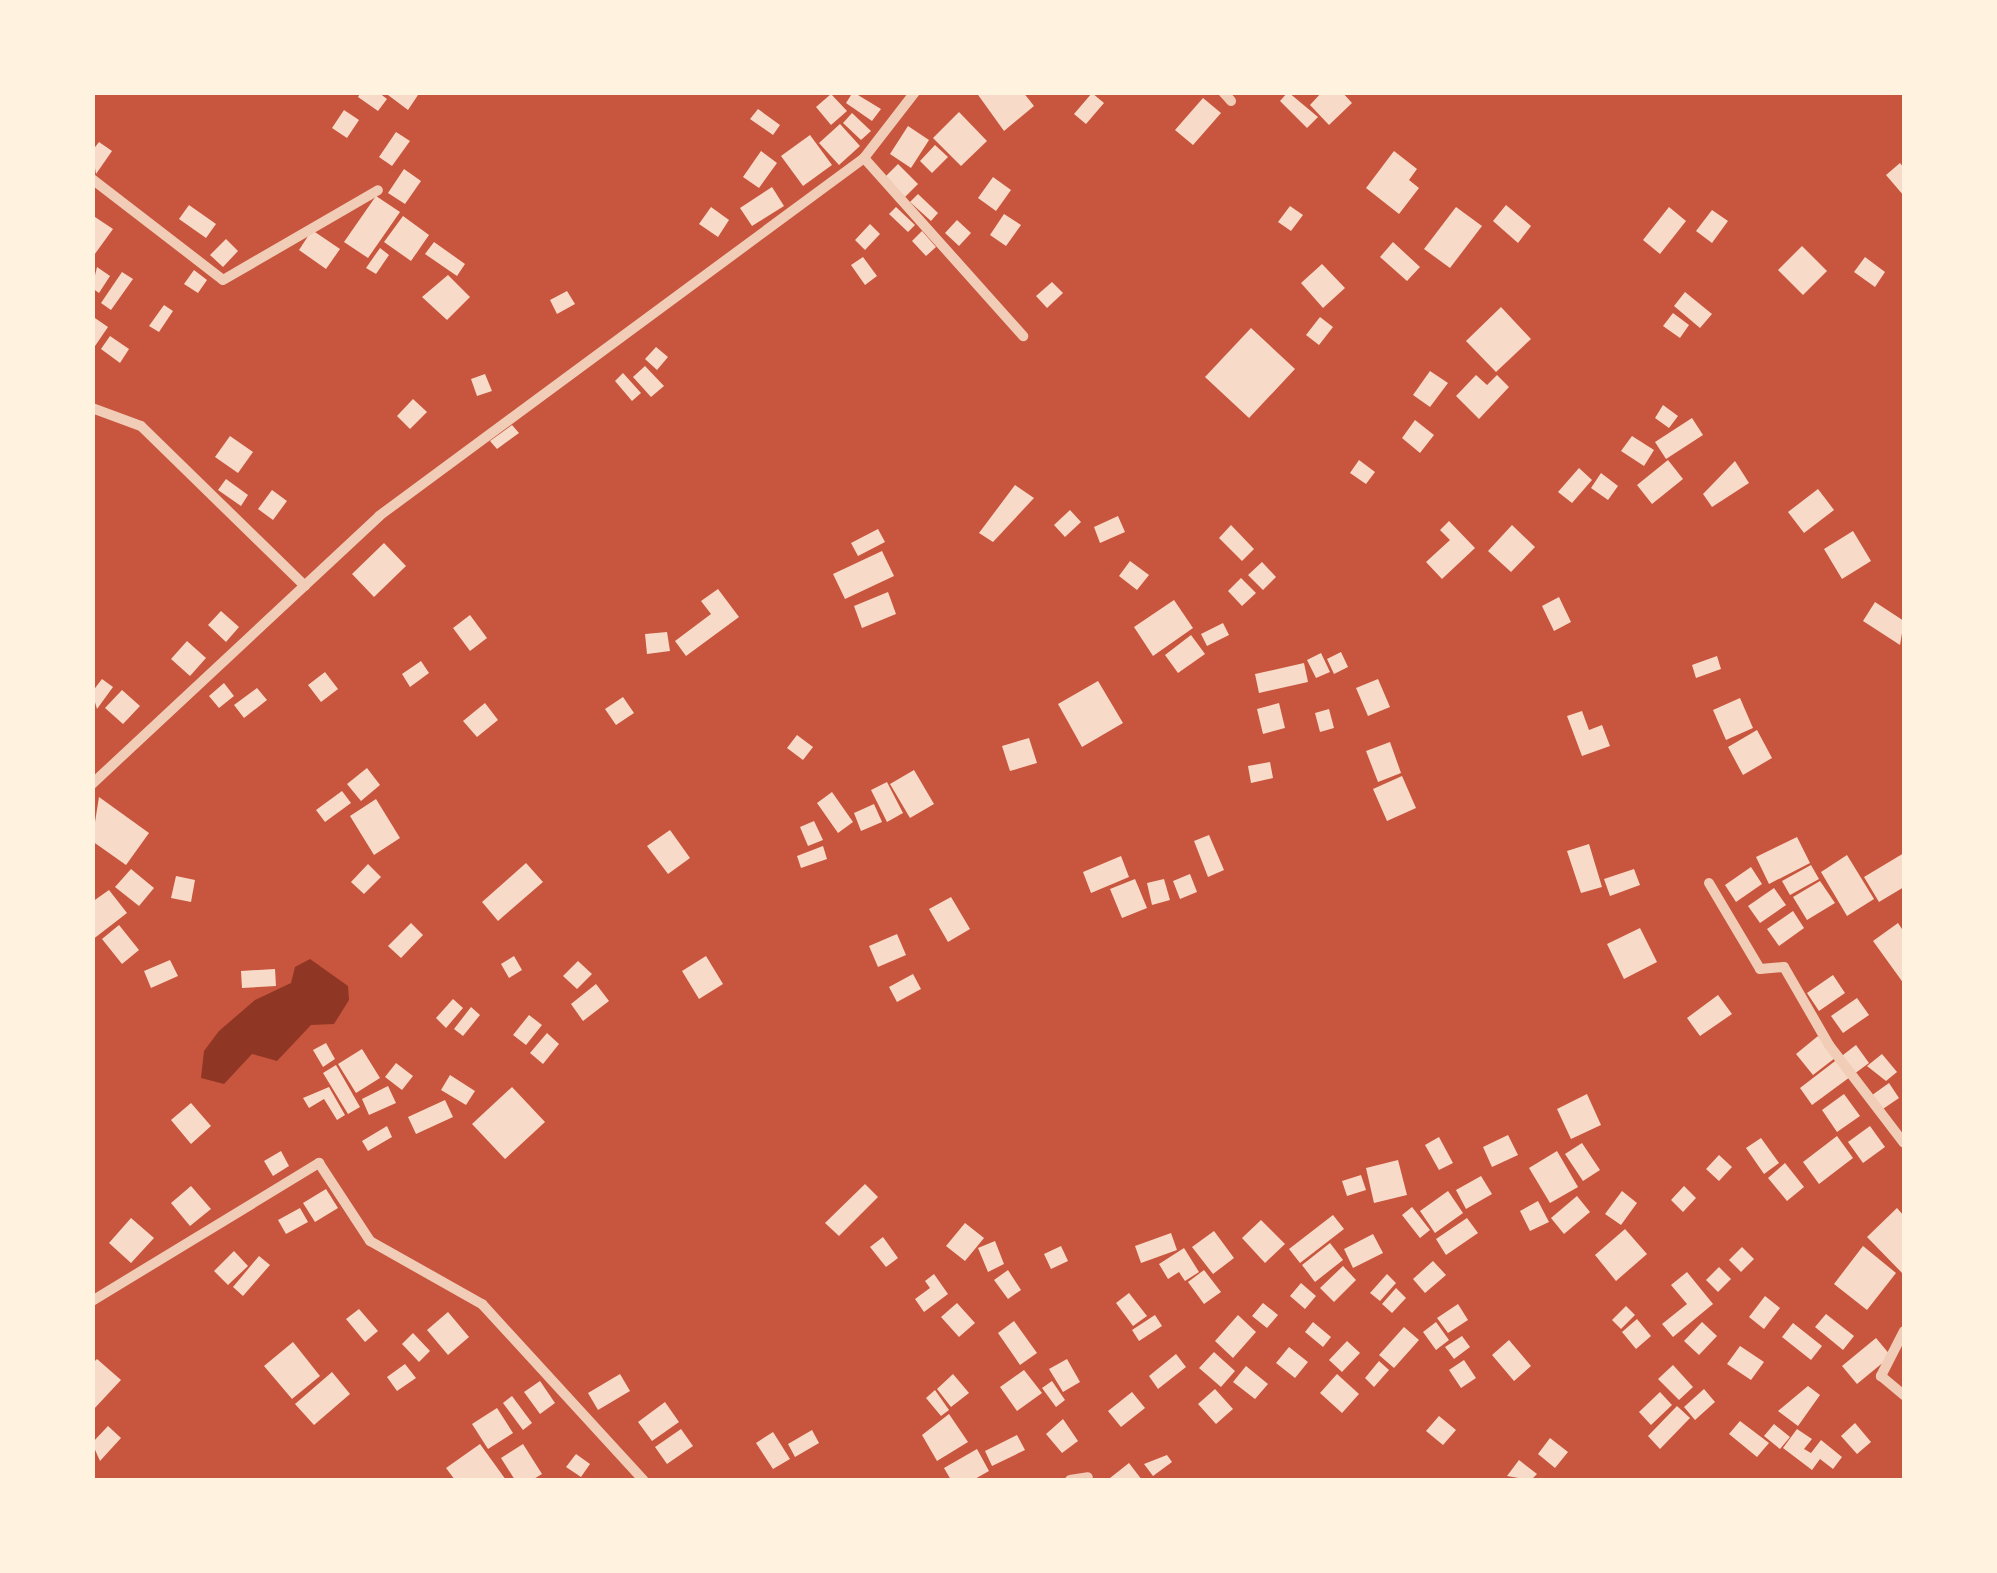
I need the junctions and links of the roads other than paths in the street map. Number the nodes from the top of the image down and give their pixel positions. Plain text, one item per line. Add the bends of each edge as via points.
1 (915, 92) edge
2 (864, 158) junction
3 (92, 179) edge
4 (378, 190) dead end
5 (1023, 336) dead end
6 (92, 408) edge
7 (304, 586) junction
8 (92, 784) edge
9 (1709, 883) dead end
10 (1904, 1143) edge
11 (92, 1300) edge
12 (1904, 1331) edge
13 (1904, 1395) edge
14 (1088, 1477) dead end
15 (643, 1480) edge
16 (1070, 1480) edge

1 - 2 street
2 - 5 street
2 - 7 street via 379,516
3 - 4 street via 223,280
6 - 7 street via 141,426
7 - 8 street
9 - 10 street via 1760,969 1784,967 1829,1045
11 - 15 street via 319,1163 370,1241 482,1304
12 - 13 street via 1881,1376
14 - 16 street

